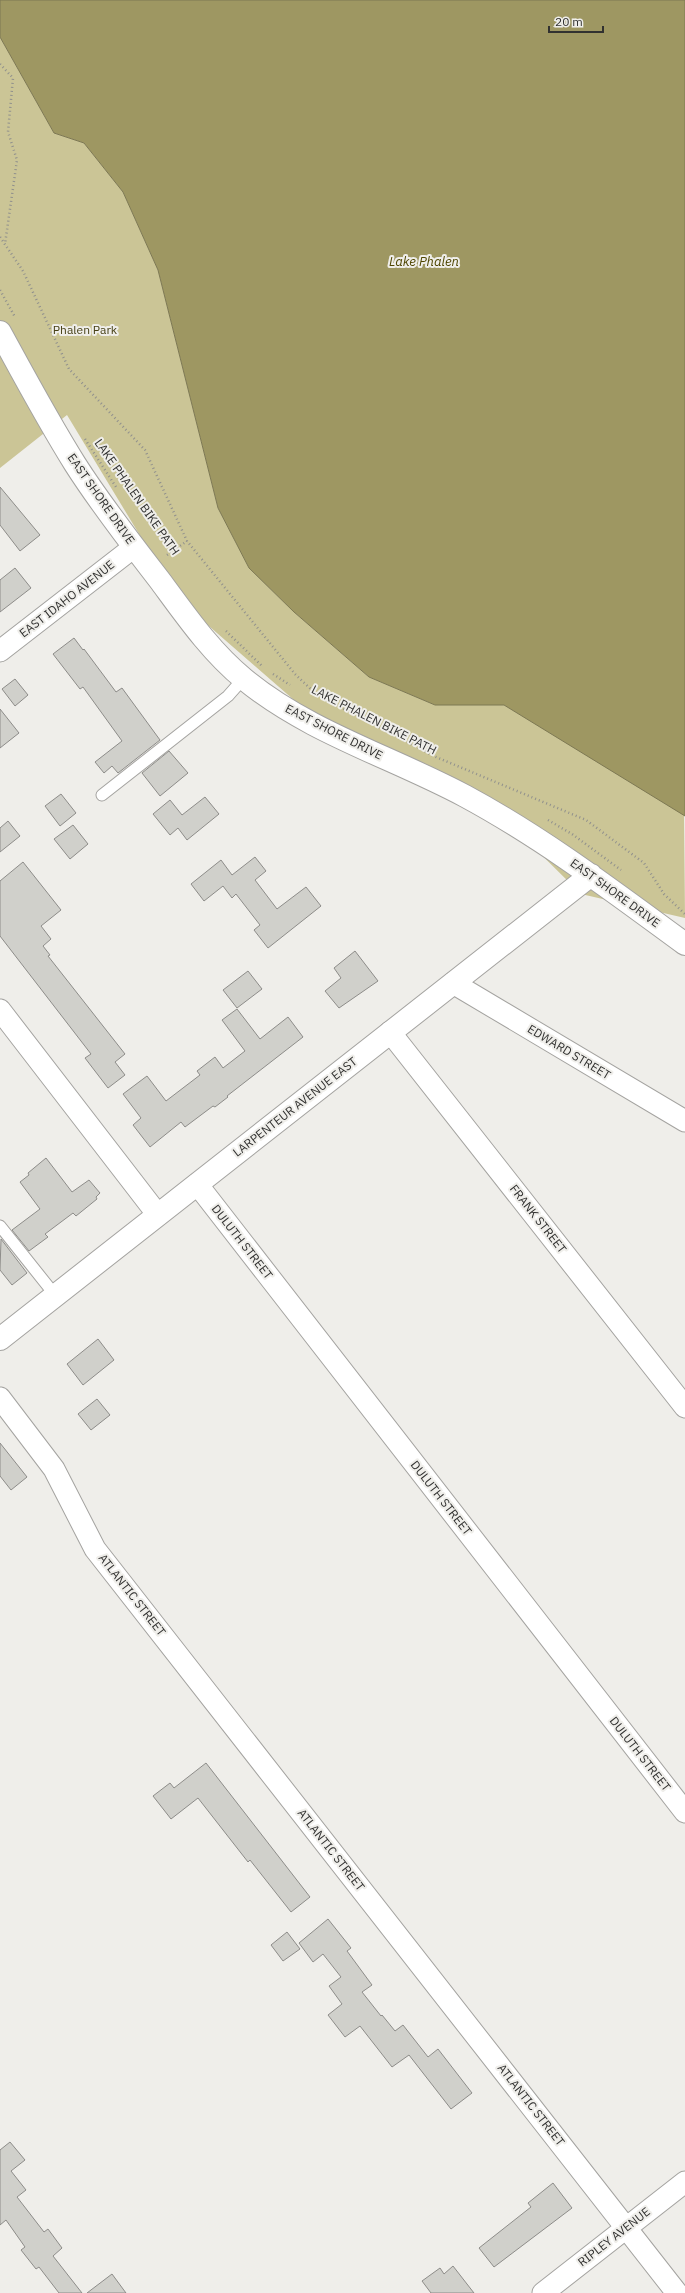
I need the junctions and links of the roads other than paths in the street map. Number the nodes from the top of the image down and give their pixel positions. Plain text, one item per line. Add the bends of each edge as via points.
1 (8, 326) edge
2 (134, 547) junction
3 (0, 651) edge
4 (243, 679) junction
5 (102, 795) dead end
6 (591, 875) junction
7 (685, 944) edge
8 (453, 983) junction
9 (0, 1010) edge
10 (390, 1032) junction
11 (685, 1121) edge
12 (197, 1184) junction
13 (158, 1215) junction
14 (0, 1226) edge
15 (55, 1296) junction
16 (0, 1339) edge
17 (0, 1398) edge
18 (685, 1407) edge
19 (685, 1812) edge
20 (685, 2182) edge
21 (626, 2228) junction
22 (543, 2293) edge
23 (678, 2293) edge

1 - 2 street, EAST SHORE DRIVE via 75,464
2 - 3 street, EAST IDAHO AVENUE
2 - 4 street, EAST SHORE DRIVE via 211,647
4 - 5 lane via 228,696
4 - 6 street, EAST SHORE DRIVE via 304,719 465,796 546,844
6 - 7 street, EAST SHORE DRIVE
6 - 8 street, LARPENTEUR AVENUE EAST
8 - 10 street, LARPENTEUR AVENUE EAST
8 - 11 street, EDWARD STREET
9 - 13 street
10 - 12 street, LARPENTEUR AVENUE EAST
10 - 18 street, FRANK STREET
12 - 13 street, LARPENTEUR AVENUE EAST
12 - 19 street, DULUTH STREET
13 - 15 street, LARPENTEUR AVENUE EAST
14 - 15 lane
15 - 16 street, LARPENTEUR AVENUE EAST
17 - 21 street, ATLANTIC STREET via 54,1469 95,1549
20 - 21 street, RIPLEY AVENUE
21 - 22 street, RIPLEY AVENUE
21 - 23 street, ATLANTIC STREET

